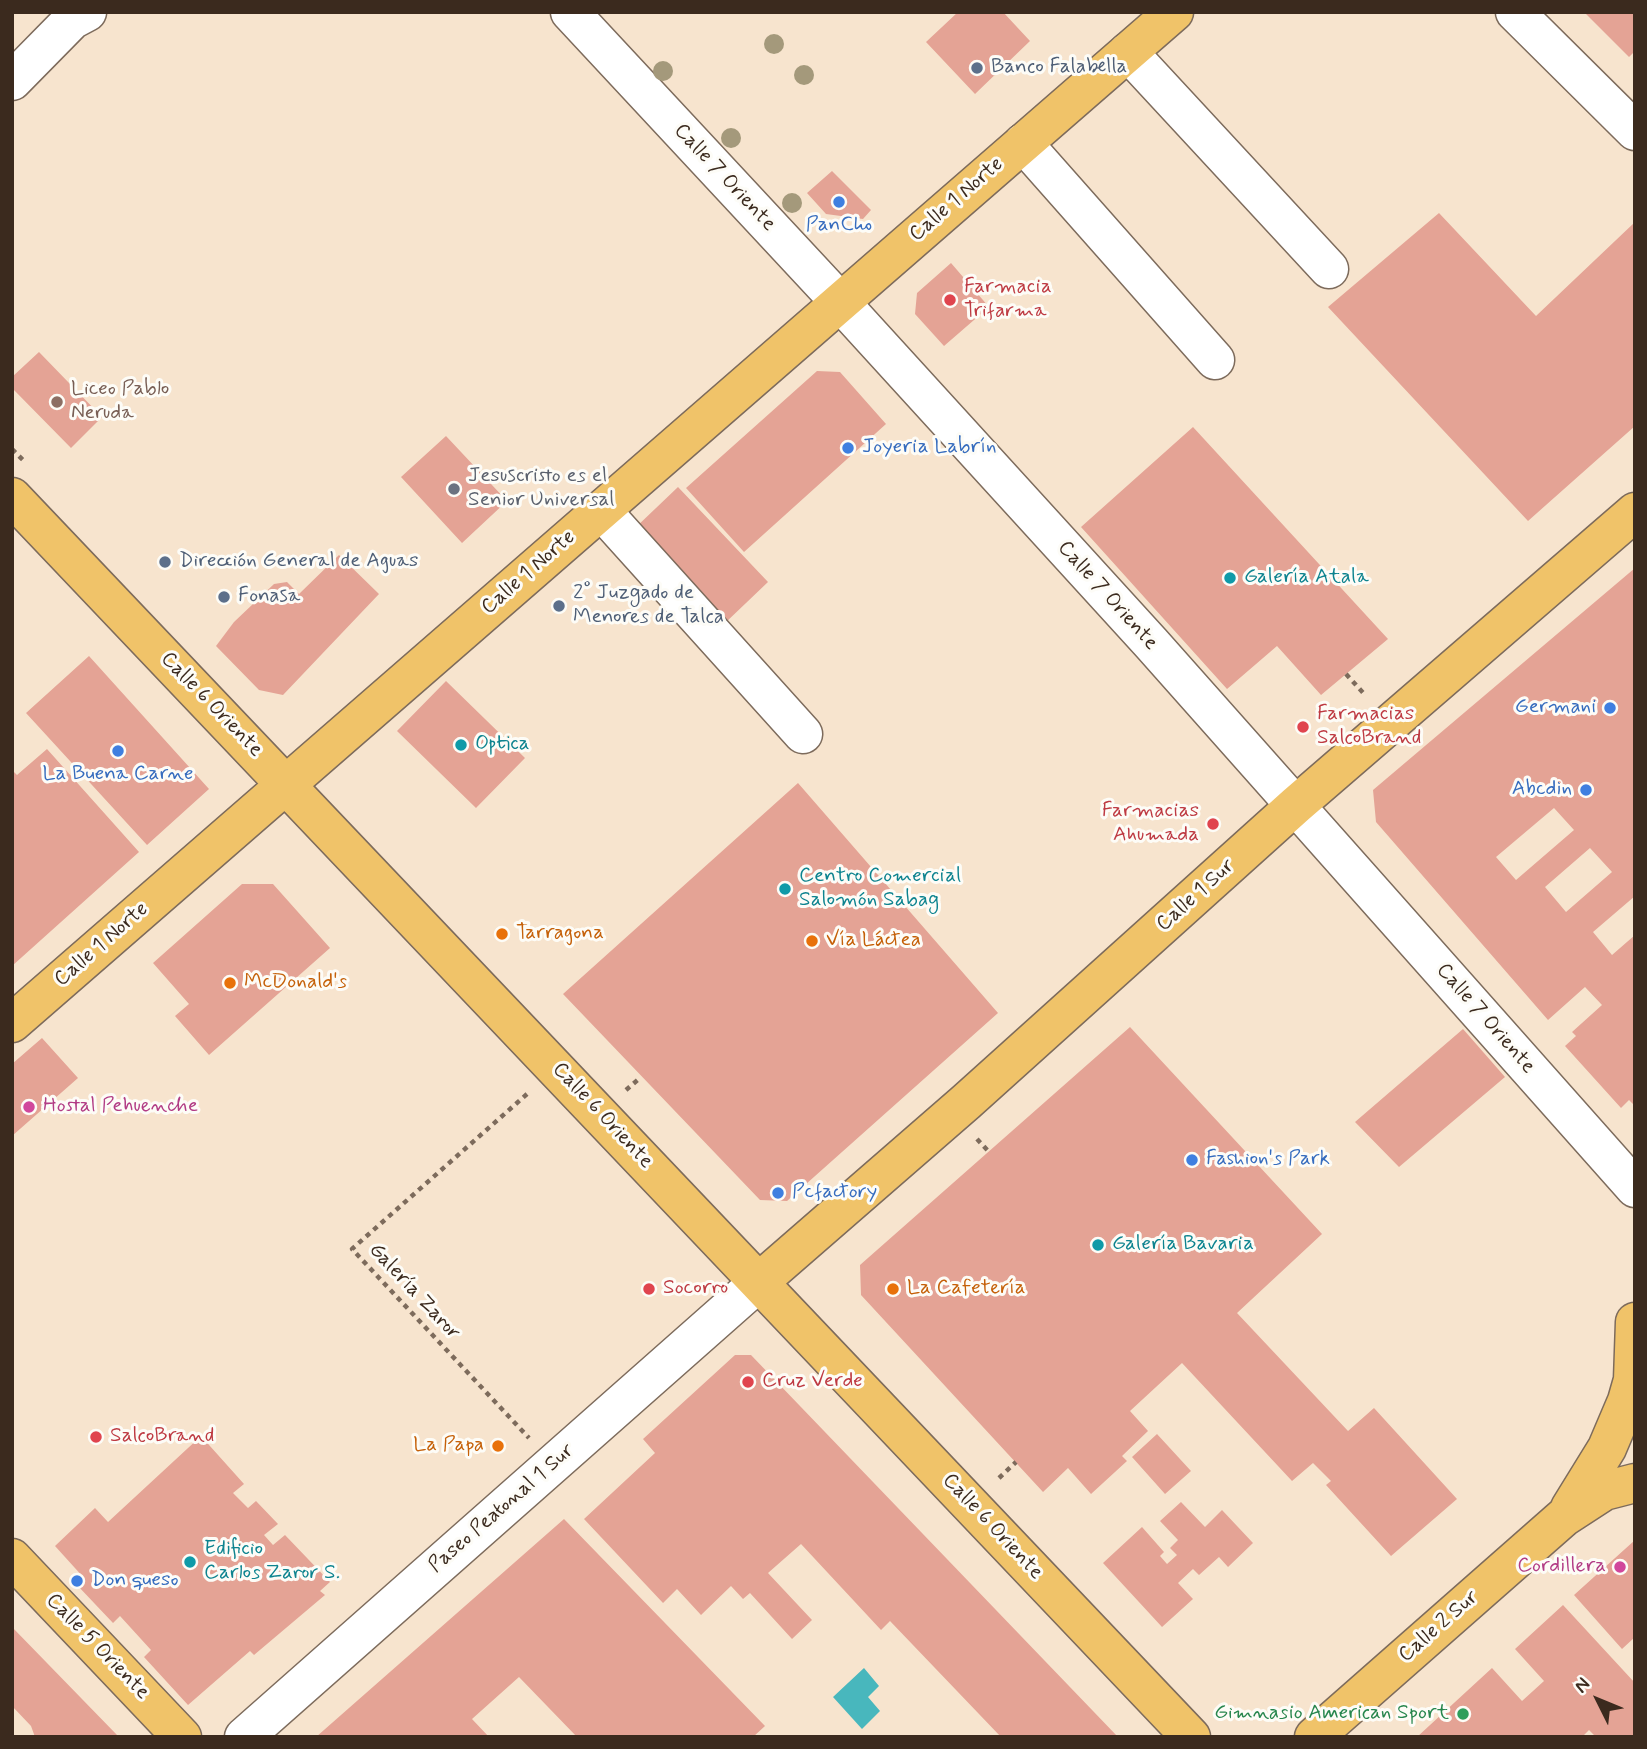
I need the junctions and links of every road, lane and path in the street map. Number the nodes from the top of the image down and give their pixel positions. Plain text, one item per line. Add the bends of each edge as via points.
1 (87, 12) edge
2 (570, 12) edge
3 (1174, 12) edge
4 (1515, 12) edge
5 (1128, 52) junction
6 (12, 81) edge
7 (1635, 131) edge
8 (1023, 143) junction
9 (1329, 270) dead end
10 (840, 302) junction
11 (1215, 360) dead end
12 (16, 509) edge
13 (601, 510) junction
14 (1635, 512) edge
15 (803, 734) dead end
16 (287, 785) junction
17 (1296, 805) junction
18 (12, 1023) edge
19 (556, 1068) junction
20 (1635, 1188) edge
21 (759, 1282) junction
22 (1634, 1332) edge
23 (553, 1464) junction
24 (1635, 1483) edge
25 (1564, 1517) junction
26 (12, 1558) edge
27 (182, 1737) edge
28 (244, 1737) edge
29 (1191, 1737) edge
30 (1314, 1737) edge

1 - 6 street via 72,20
2 - 10 street, Calle 7 Oriente
3 - 5 main road, Calle 1 Norte
4 - 7 street
5 - 8 main road, Calle 1 Norte
5 - 9 street
8 - 10 main road, Calle 1 Norte
8 - 11 street
10 - 13 main road, Calle 1 Norte
10 - 17 street, Calle 7 Oriente
12 - 16 main road, Calle 6 Oriente
13 - 15 street
13 - 16 main road, Calle 1 Norte
14 - 17 main road, Calle 1 Sur
16 - 18 main road, Calle 1 Norte
16 - 19 main road, Calle 6 Oriente
17 - 20 street, Calle 7 Oriente
17 - 21 main road, Calle 1 Sur
19 - 21 main road, Calle 6 Oriente
19 - 23 path, Galería Zaror via 352,1250
21 - 23 street, Paseo Peatonal 1 Sur
21 - 29 main road, Calle 6 Oriente
22 - 25 main road, Calle 2 Sur via 1633,1380 1618,1425
23 - 28 street, Paseo Peatonal 1 Sur
24 - 25 main road, Calle 2 Sur via 1604,1491
25 - 30 main road, Calle 2 Sur
26 - 27 main road, Calle 5 Oriente

